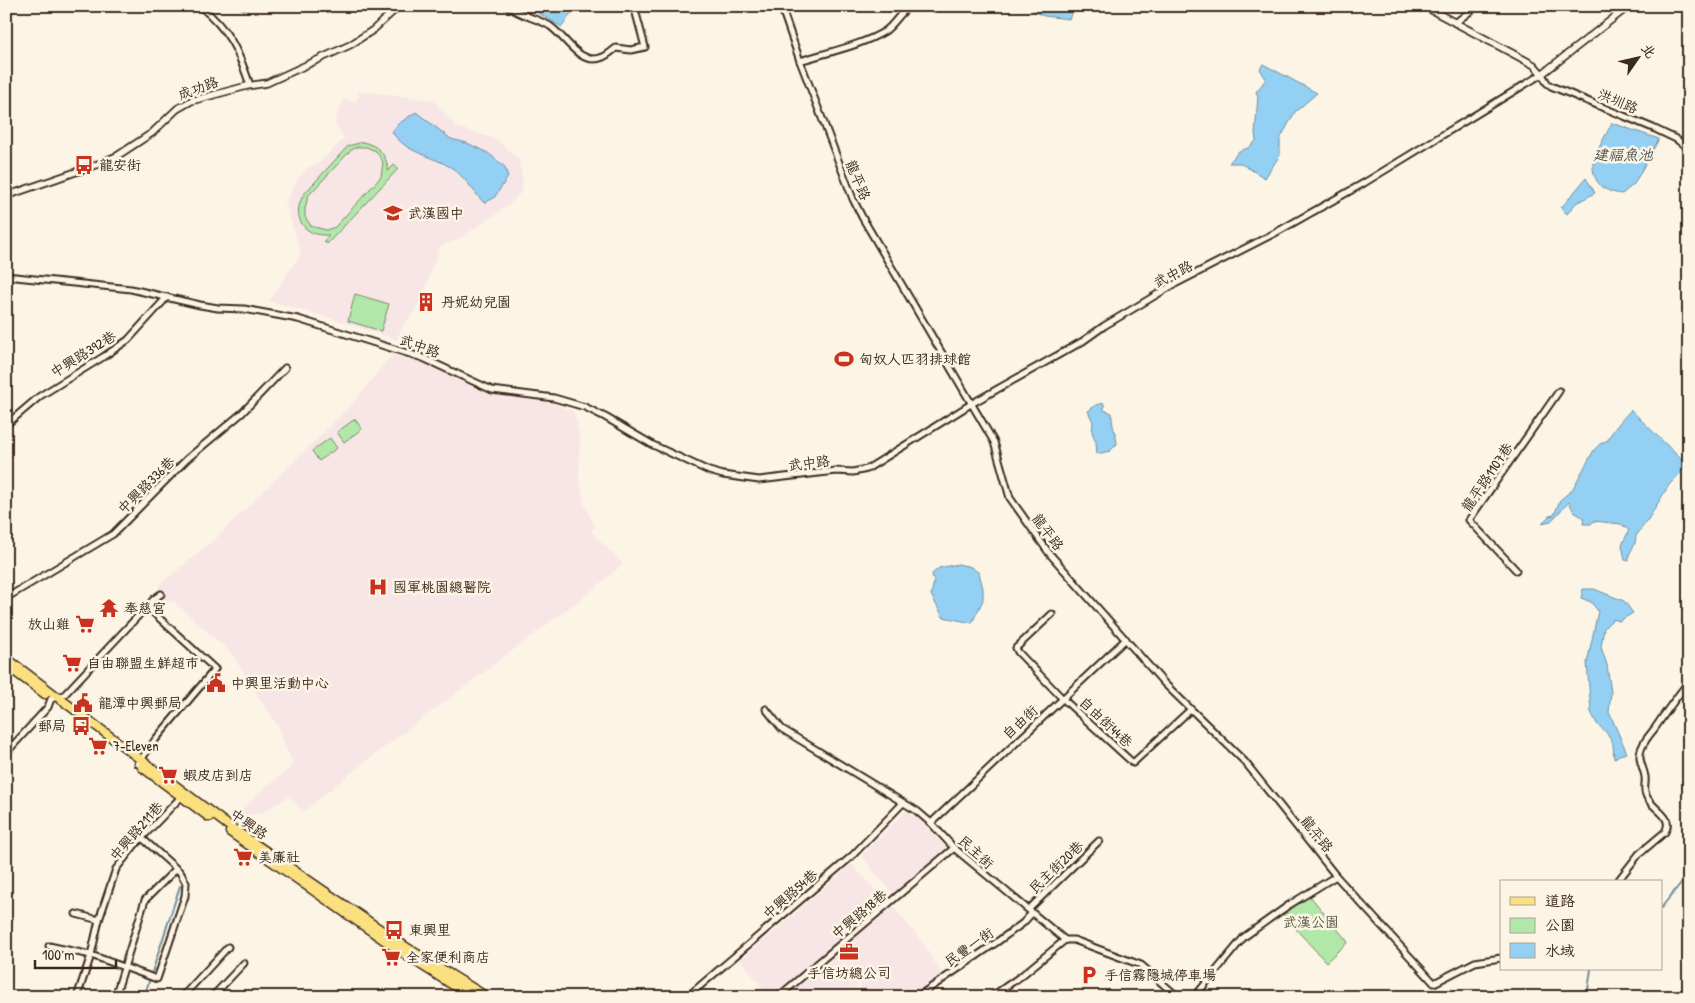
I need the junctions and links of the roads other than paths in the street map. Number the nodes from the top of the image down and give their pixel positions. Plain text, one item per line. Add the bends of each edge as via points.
1 (200, 6) edge
2 (399, 6) edge
3 (508, 6) edge
4 (634, 6) edge
5 (781, 6) edge
6 (910, 6) edge
7 (1424, 6) edge
8 (1477, 6) edge
9 (1629, 6) edge
10 (1455, 23) junction
11 (800, 62) junction
12 (1542, 74) junction
13 (250, 85) junction
14 (1689, 149) edge
15 (6, 196) edge
16 (6, 276) edge
17 (167, 297) junction
18 (285, 368) dead end
19 (1559, 391) dead end
20 (971, 404) junction
21 (6, 425) edge
22 (1516, 570) dead end
23 (161, 594) dead end
24 (6, 598) edge
25 (147, 607) junction
26 (1052, 614) dead end
27 (1126, 639) junction
28 (6, 658) edge
29 (6, 665) edge
30 (1689, 682) edge
31 (54, 698) junction
32 (1062, 698) junction
33 (766, 709) dead end
34 (1190, 710) junction
35 (6, 753) edge
36 (140, 762) junction
37 (181, 796) junction
38 (904, 803) junction
39 (931, 823) junction
40 (142, 838) junction
41 (1099, 841) dead end
42 (954, 848) junction
43 (176, 869) junction
44 (1336, 876) junction
45 (1619, 880) edge
46 (1030, 911) junction
47 (76, 914) dead end
48 (99, 920) junction
49 (1065, 940) junction
50 (49, 946) dead end
51 (228, 946) dead end
52 (92, 955) junction
53 (1500, 958) edge
54 (244, 963) dead end
55 (125, 967) junction
56 (76, 997) edge
57 (115, 997) edge
58 (182, 997) edge
59 (212, 997) edge
60 (472, 997) edge
61 (487, 997) edge
62 (687, 997) edge
63 (778, 997) edge
64 (917, 997) edge
65 (991, 997) edge
66 (1178, 997) edge
67 (1193, 997) edge

1 - 13 street via 227,33 241,58
2 - 13 street, 成功路 via 373,30 350,45 267,83
3 - 4 street via 551,26 578,54 587,58 603,58 616,48 632,50 645,46
5 - 11 street, 龍平路
6 - 11 street via 884,32 842,50
7 - 10 street
8 - 10 street
9 - 12 street
10 - 12 street via 1534,65
11 - 20 street, 龍平路 via 862,217
12 - 14 street, 洪圳路 via 1551,86 1653,128
12 - 20 street, 武中路 via 1364,183 1173,286
13 - 15 street, 成功路 via 191,101 118,156
16 - 17 street, 武中路 via 132,289
17 - 20 street, 武中路 via 209,307 244,309 298,319 423,358 492,390 545,397 585,407 653,446 709,471 759,480 836,470 860,472
17 - 21 street, 中興路392巷 via 128,340 40,396
18 - 24 street, 中興路336巷 via 242,414 173,472 113,534
19 - 22 street, 龍平路1107巷 via 1469,520
20 - 27 street, 龍平路 via 994,442 1010,498 1049,553
23 - 25 street
25 - 31 street via 64,695
25 - 36 street via 215,669
26 - 32 street, 自由街44巷 via 1016,648
27 - 32 street, 自由街
27 - 34 street, 龍平路
28 - 31 main road, 中興路
29 - 31 main road, 中興路
30 - 45 street via 1670,704 1640,754 1646,796 1664,815 1668,827 1639,854
31 - 35 street
31 - 36 main road, 中興路
32 - 34 street, 自由街44巷 via 1134,764
32 - 39 street, 自由街
33 - 38 street, 民主街 via 782,729
34 - 44 street, 龍平路 via 1244,762
36 - 37 main road, 中興路
36 - 61 main road, 中興路 via 282,863
37 - 40 street, 中興路211巷
37 - 60 main road, 中興路 via 404,954
38 - 39 street, 民主街
38 - 62 street, 中興路54巷 via 852,856
39 - 42 street, 民主街
40 - 43 street
40 - 48 street, 中興路211巷 via 116,869
41 - 46 street, 民主街20巷
42 - 46 street, 民主街
42 - 63 street, 中興路18巷
43 - 55 street via 145,900
43 - 55 street via 186,883 185,896 153,978
44 - 53 street, 龍平路 via 1434,983 1475,962
44 - 67 street via 1244,937
46 - 49 street, 民主街
46 - 64 street, 民豐一街 via 1023,923
47 - 48 street
48 - 52 street, 中興路211巷
49 - 65 street
49 - 66 street, 民主街 via 1074,940 1141,965
50 - 52 street
51 - 58 street
52 - 55 street
52 - 56 street, 中興路211巷
54 - 59 street
55 - 57 street

